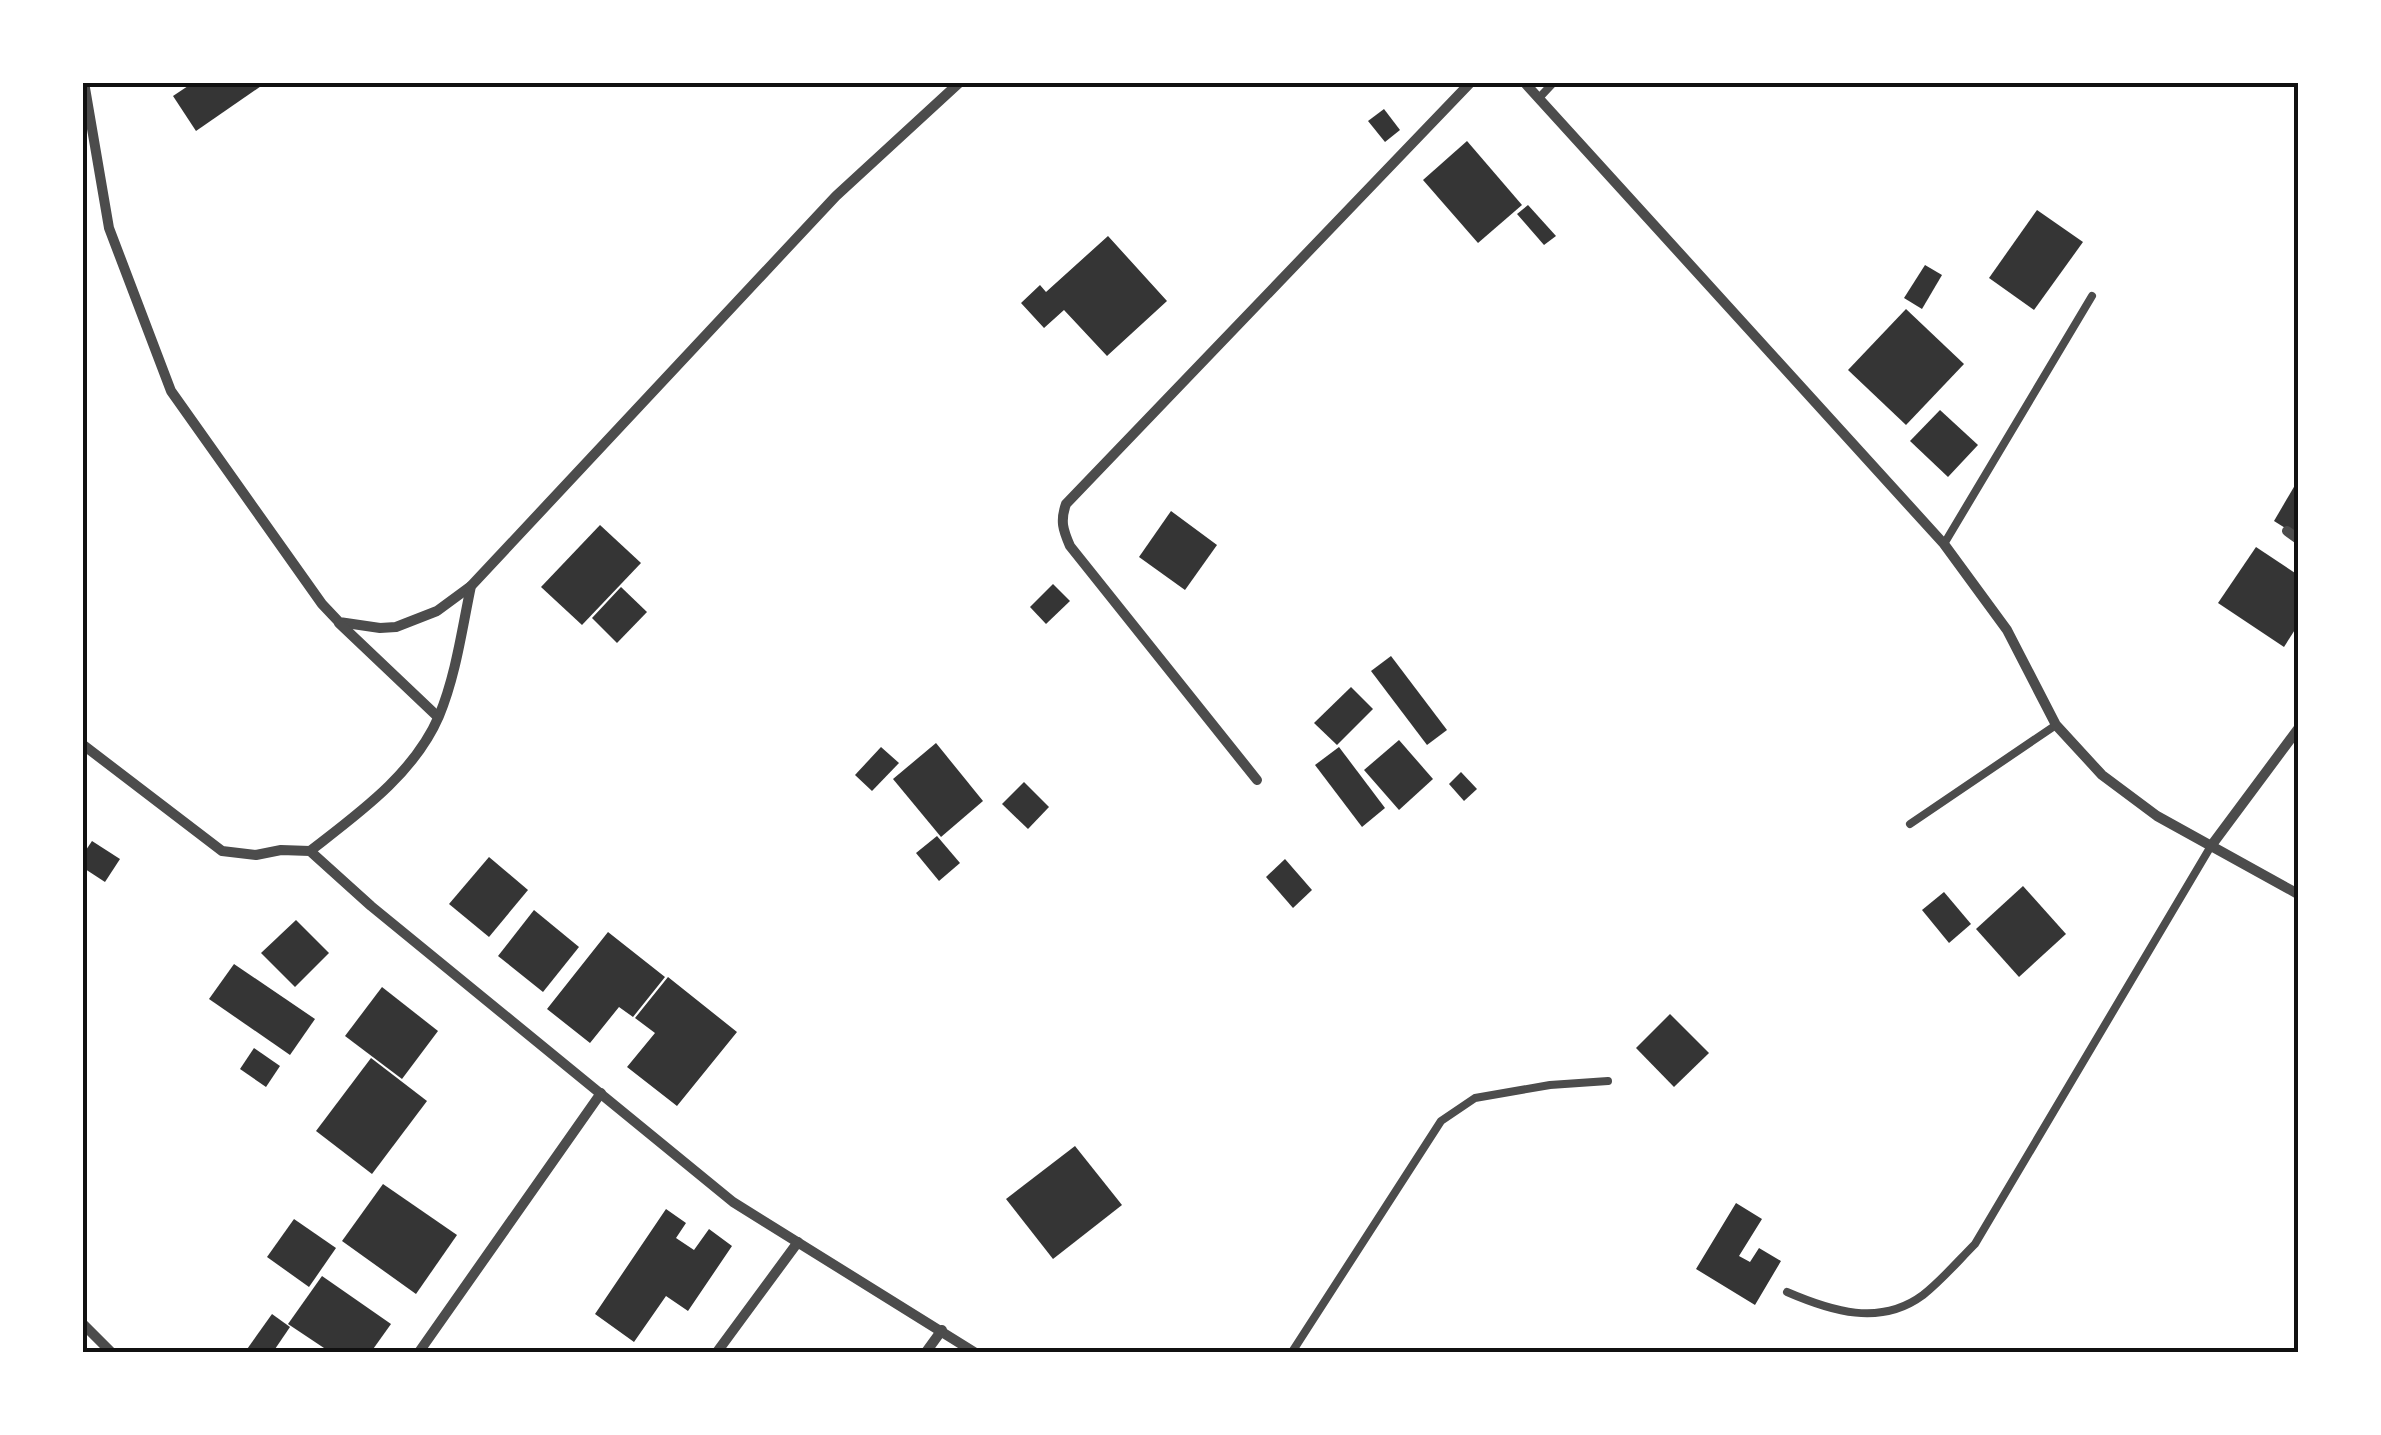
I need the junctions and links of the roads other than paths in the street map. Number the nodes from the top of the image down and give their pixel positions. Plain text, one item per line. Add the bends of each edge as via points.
1 (84, 82) edge
2 (960, 82) edge
3 (1471, 82) edge
4 (1524, 82) edge
5 (1554, 82) edge
6 (1539, 98) junction
7 (2092, 296) dead end
8 (2287, 530) dead end
9 (2298, 539) edge
10 (1944, 544) junction
11 (471, 586) junction
12 (339, 622) junction
13 (438, 717) junction
14 (2056, 725) junction
15 (2298, 730) edge
16 (82, 744) edge
17 (1256, 780) dead end
18 (1910, 824) dead end
19 (2211, 846) junction
20 (310, 850) junction
21 (2298, 894) edge
22 (1608, 1081) dead end
23 (601, 1094) junction
24 (798, 1242) junction
25 (1787, 1292) dead end
26 (82, 1323) edge
27 (942, 1330) junction
28 (112, 1352) edge
29 (419, 1352) edge
30 (717, 1352) edge
31 (926, 1352) edge
32 (974, 1352) edge
33 (1292, 1352) edge

1 - 12 street via 108,228 171,391
2 - 11 street via 836,196
3 - 17 street via 1062,515 1070,546
4 - 6 street
5 - 6 lane
6 - 10 street
7 - 10 lane
8 - 9 street
10 - 14 street via 2007,630
11 - 12 street via 437,610 396,626
11 - 13 street
12 - 13 street
13 - 20 street via 418,753 369,805
14 - 18 lane
14 - 19 street via 2102,776
15 - 19 street
16 - 20 street via 222,851
19 - 21 street
19 - 25 lane via 1975,1244 1921,1296 1875,1315 1829,1310
20 - 23 street
22 - 33 lane via 1475,1098 1441,1120
23 - 24 street via 733,1202
23 - 29 street
24 - 27 street
24 - 30 street
26 - 28 street
27 - 31 street
27 - 32 street

